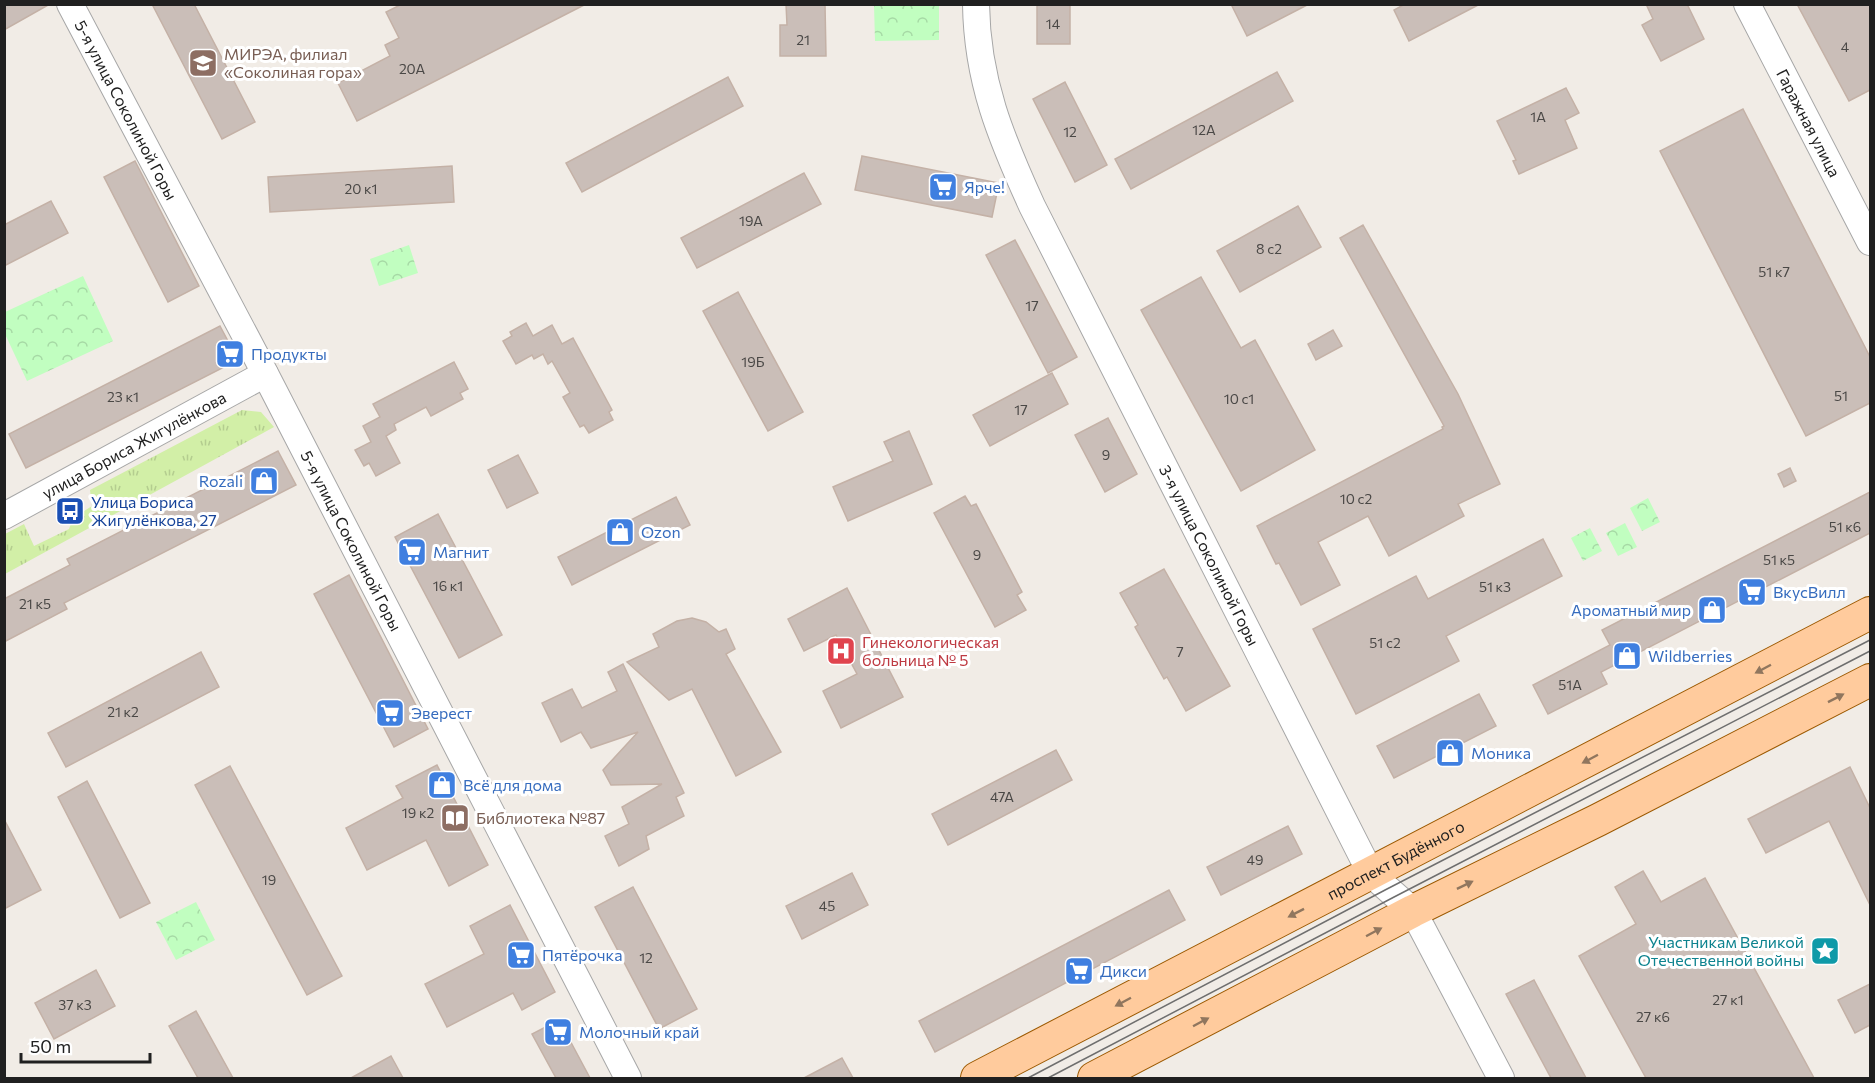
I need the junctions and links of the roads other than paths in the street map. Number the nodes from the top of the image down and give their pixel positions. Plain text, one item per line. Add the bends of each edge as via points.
1 (70, 4) edge
2 (976, 4) edge
3 (1747, 4) edge
4 (1870, 242) edge
5 (265, 374) junction
6 (4, 516) edge
7 (1870, 601) edge
8 (1870, 613) edge
9 (1815, 642) junction
10 (1870, 680) edge
11 (1870, 705) edge
12 (1598, 820) junction
13 (1371, 874) junction
14 (1413, 911) junction
15 (628, 1078) edge
16 (977, 1078) edge
17 (1094, 1078) edge
18 (1501, 1078) edge

1 - 5 street, 5-я улица Соколиной Горы
2 - 13 street, 3-я улица Соколиной Горы via 977,35 992,111 1027,196
3 - 4 street, Гаражная улица
5 - 6 street, улица Бориса Жигулёнкова
5 - 15 street, 5-я улица Соколиной Горы
7 - 9 main road, проспект Будённого
8 - 9 main road, проспект Будённого
9 -> 13 main road, проспект Будённого
12 -> 10 main road
11 - 12 main road via 1731,769
14 -> 12 main road
13 - 14 street, 3-я улица Соколиной Горы
13 -> 16 main road, проспект Будённого
17 -> 14 main road
14 - 18 street, 3-я улица Соколиной Горы

